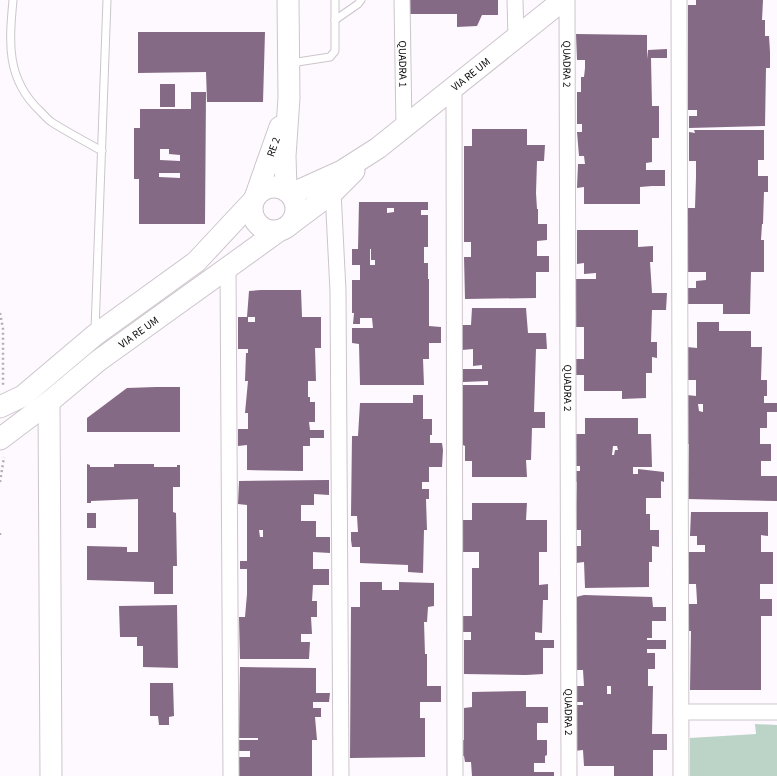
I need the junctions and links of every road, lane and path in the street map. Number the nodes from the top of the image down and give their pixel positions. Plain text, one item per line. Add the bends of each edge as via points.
1 (13, 0) edge
2 (107, 0) edge
3 (288, 0) edge
4 (335, 0) edge
5 (360, 0) edge
6 (402, 0) edge
7 (515, 0) edge
8 (563, 0) edge
9 (568, 0) edge
10 (679, 0) edge
11 (335, 20) junction
12 (516, 37) junction
13 (288, 63) junction
14 (454, 87) junction
15 (289, 98) junction
16 (404, 128) junction
17 (102, 150) junction
18 (285, 156) junction
19 (328, 186) junction
20 (289, 192) junction
21 (254, 198) junction
22 (284, 229) junction
23 (228, 268) junction
24 (95, 335) junction
25 (49, 402) junction
26 (0, 407) edge
27 (0, 439) edge
28 (0, 533) edge
29 (0, 538) edge
30 (681, 712) junction
31 (777, 712) edge
32 (51, 776) edge
33 (231, 776) edge
34 (341, 776) edge
35 (455, 776) edge
36 (568, 776) edge
37 (681, 776) edge

1 - 17 lane via 10,33 12,66 18,83 32,104 52,122
2 - 17 lane
3 - 13 street, RE 2
4 - 11 lane
5 - 11 lane
6 - 16 street, QUADRA 1
7 - 12 street
8 - 12 street, VIA RE UM
9 - 36 street, QUADRA 2
10 - 30 street
11 - 13 lane via 333,55
12 - 14 street, VIA RE UM
13 - 15 street, RE 2
14 - 16 street, VIA RE UM
14 - 35 street
15 - 18 street, RE 2
15 - 21 street, RE 2
16 - 19 street, VIA RE UM via 342,171
17 - 24 lane
18 - 19 street via 299,178
18 - 20 street, RE 2
19 - 20 street, VIA RE UM
19 - 22 street, VIA RE UM
19 - 34 street via 338,291
20 - 21 street via 272,186 263,189
20 - 22 street via 295,200 297,210 294,219
21 - 22 street via 251,212 255,221 266,229
21 - 24 street, VIA RE UM via 196,262
22 - 23 street, VIA RE UM
23 - 25 street, VIA RE UM via 98,361
23 - 33 street
24 - 26 street, VIA RE UM via 23,396
25 - 27 street, VIA RE UM
25 - 32 street
28 - 29 path
30 - 31 street
30 - 37 street

